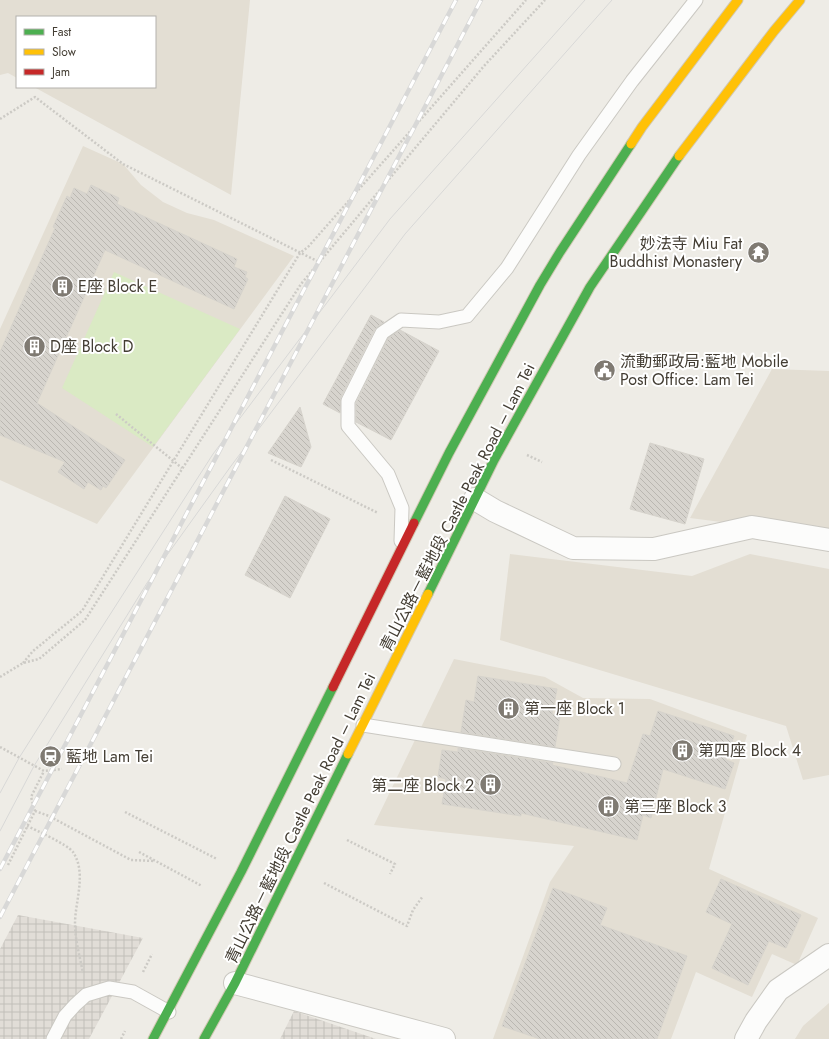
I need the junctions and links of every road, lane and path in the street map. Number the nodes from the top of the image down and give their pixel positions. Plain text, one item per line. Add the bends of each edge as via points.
1 (526, 0) edge
2 (545, 0) edge
3 (696, 0) edge
4 (738, 0) edge
5 (800, 0) edge
6 (0, 119) edge
7 (300, 253) junction
8 (319, 262) junction
9 (116, 414) dead end
10 (271, 460) dead end
11 (174, 461) junction
12 (182, 468) junction
13 (475, 499) junction
14 (382, 515) dead end
15 (829, 540) edge
16 (401, 546) junction
17 (23, 663) junction
18 (0, 677) edge
19 (363, 725) junction
20 (0, 747) edge
21 (614, 764) dead end
22 (62, 769) dead end
23 (44, 771) junction
24 (35, 811) junction
25 (125, 812) dead end
26 (28, 826) junction
27 (347, 840) dead end
28 (139, 852) dead end
29 (155, 861) junction
30 (8, 865) dead end
31 (241, 872) junction
32 (390, 874) dead end
33 (324, 883) dead end
34 (423, 896) dead end
35 (226, 900) junction
36 (829, 955) edge
37 (236, 983) junction
38 (86, 995) junction
39 (169, 1012) junction
40 (53, 1039) edge
41 (154, 1039) edge
42 (204, 1039) edge
43 (444, 1039) edge
44 (746, 1039) edge

1 - 7 path
2 - 8 path via 484,66
3 - 16 lane via 632,81 579,155 507,268 467,316 439,322 401,320 382,333 348,401 348,426 388,474 402,508
4 - 16 main road, 青山公路－藍地段 Castle Peak Road – Lam Tei via 642,127 560,252 455,441
5 - 13 main road, 青山公路－藍地段 Castle Peak Road – Lam Tei via 686,145 590,287 503,443
6 - 7 path via 35,97 123,164
7 - 8 path
7 - 11 path
8 - 12 path via 301,284
9 - 11 path
10 - 14 path
11 - 12 path
11 - 17 path via 82,611 33,651
12 - 17 path via 85,620 39,659
13 - 15 street via 573,548 654,549 752,527
13 - 19 main road, 青山公路－藍地段 Castle Peak Road – Lam Tei
16 - 31 main road, 青山公路－藍地段 Castle Peak Road – Lam Tei
17 - 18 path
19 - 21 lane
19 - 37 main road, 青山公路－藍地段 Castle Peak Road – Lam Tei
20 - 23 path
22 - 23 path
23 - 24 path via 31,797
24 - 26 path
24 - 29 path via 132,860
25 - 31 path
26 - 30 path
26 - 38 path via 72,851 77,861 80,878 75,925
27 - 32 path via 395,864
28 - 29 path
29 - 35 path
31 - 35 main road, 青山公路－藍地段 Castle Peak Road – Lam Tei
33 - 34 path via 407,926 413,910
35 - 39 main road, 青山公路－藍地段 Castle Peak Road – Lam Tei
36 - 44 street via 778,990
37 - 42 main road, 青山公路－藍地段 Castle Peak Road – Lam Tei
37 - 43 street
38 - 39 lane via 109,988 133,992
38 - 40 lane via 65,1016
39 - 41 main road, 青山公路－藍地段 Castle Peak Road – Lam Tei

